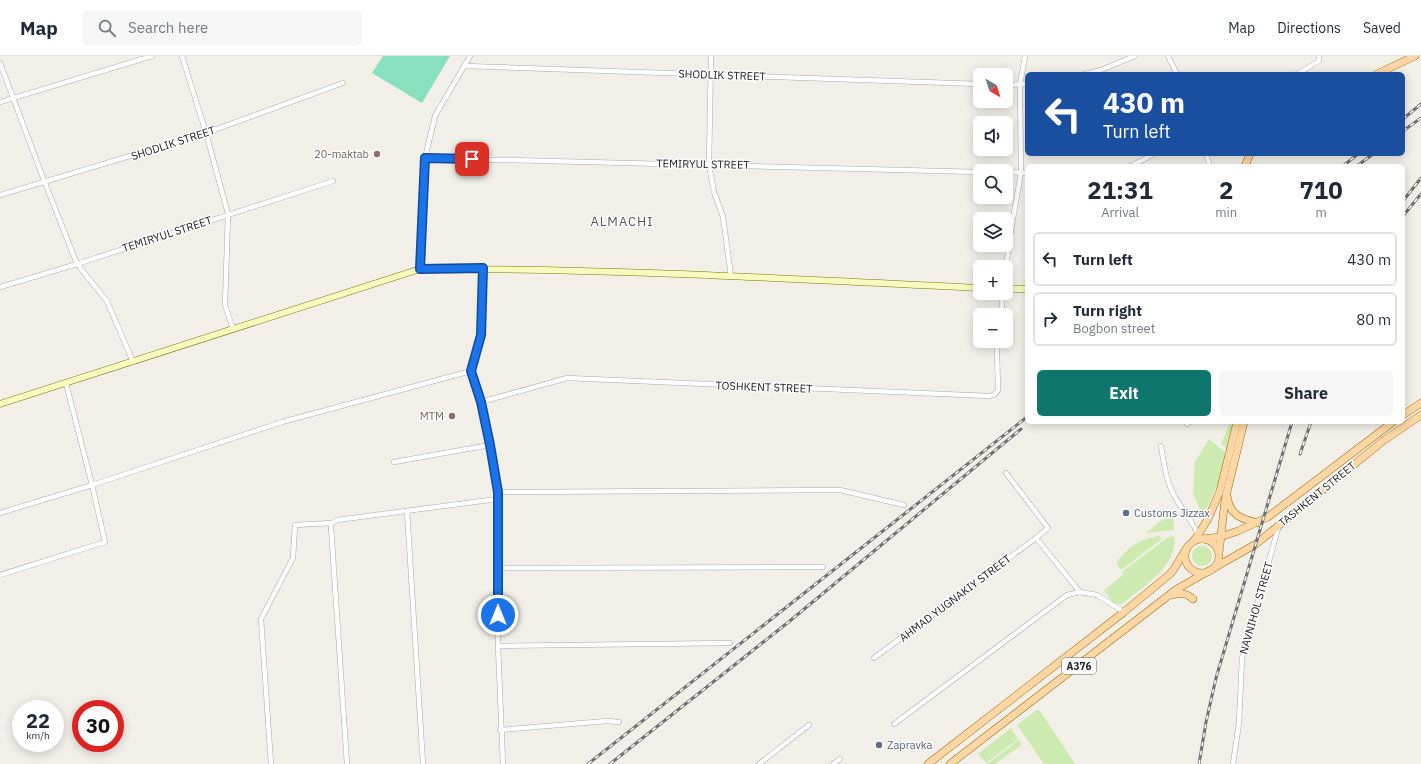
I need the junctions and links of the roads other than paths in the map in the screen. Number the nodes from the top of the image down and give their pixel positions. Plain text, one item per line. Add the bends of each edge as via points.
1 (152, 56) edge
2 (182, 56) edge
3 (470, 56) edge
4 (711, 56) edge
5 (1025, 56) edge
6 (1135, 56) edge
7 (1168, 56) edge
8 (1319, 56) edge
9 (1415, 56) edge
10 (0, 63) edge
11 (464, 66) junction
12 (1093, 72) edge
13 (1177, 72) edge
14 (1301, 72) edge
15 (1381, 72) edge
16 (711, 74) junction
17 (343, 83) dead end
18 (973, 84) edge
19 (1013, 84) edge
20 (1025, 84) edge
21 (1020, 85) junction
22 (14, 98) junction
23 (0, 102) edge
24 (206, 133) junction
25 (1150, 156) edge
26 (425, 158) junction
27 (1135, 164) edge
28 (709, 165) junction
29 (973, 172) edge
30 (1013, 172) edge
31 (1021, 173) junction
32 (1025, 173) edge
33 (333, 181) dead end
34 (44, 183) junction
35 (0, 195) edge
36 (228, 214) junction
37 (1007, 260) edge
38 (77, 264) junction
39 (483, 268) junction
40 (420, 269) junction
41 (731, 276) junction
42 (0, 287) edge
43 (973, 288) edge
44 (1013, 289) edge
45 (1025, 289) edge
46 (232, 329) junction
47 (997, 348) edge
48 (133, 362) junction
49 (471, 371) junction
50 (66, 383) junction
51 (481, 402) junction
52 (1421, 403) edge
53 (0, 404) edge
54 (1405, 414) edge
55 (1421, 415) edge
56 (1237, 424) edge
57 (1243, 424) edge
58 (1390, 424) edge
59 (490, 445) junction
60 (1161, 446) dead end
61 (394, 462) dead end
62 (1006, 474) dead end
63 (92, 485) junction
64 (1227, 489) junction
65 (498, 492) junction
66 (497, 499) junction
67 (904, 504) dead end
68 (407, 511) junction
69 (0, 513) edge
70 (332, 523) junction
71 (1258, 523) junction
72 (1280, 525) junction
73 (1220, 537) junction
74 (1036, 538) junction
75 (1198, 538) junction
76 (1186, 549) junction
77 (1219, 553) junction
78 (823, 567) dead end
79 (498, 568) junction
80 (1211, 571) junction
81 (0, 575) edge
82 (1080, 592) junction
83 (1168, 596) junction
84 (1193, 599) dead end
85 (1124, 612) junction
86 (730, 643) dead end
87 (498, 646) junction
88 (874, 658) dead end
89 (619, 722) dead end
90 (894, 724) dead end
91 (809, 725) dead end
92 (500, 730) junction
93 (840, 759) dead end
94 (271, 764) edge
95 (347, 764) edge
96 (423, 764) edge
97 (503, 764) edge
98 (759, 764) edge
99 (833, 764) edge
100 (928, 764) edge
101 (950, 764) edge
102 (1233, 764) edge

1 - 22 street
2 - 24 street
3 - 11 street
4 - 16 street
5 - 21 street
6 - 12 street
7 - 13 street
8 - 14 street via 1320,61
9 - 15 main road
10 - 22 street
11 - 16 street, SHODLIK STREET
11 - 26 street via 435,116
16 - 18 street, SHODLIK STREET
16 - 28 street
17 - 24 street, SHODLIK STREET
19 - 21 street
20 - 21 street
21 - 31 street
22 - 23 street
22 - 34 street
24 - 34 street, SHODLIK STREET
24 - 36 street
25 - 27 street
26 - 28 street, TEMIRYUL STREET
26 - 40 street
28 - 29 street, TEMIRYUL STREET
28 - 41 street via 714,192 723,217
30 - 31 street
31 - 32 street
31 - 37 street
33 - 36 street, TEMIRYUL STREET
34 - 35 street, SHODLIK STREET
34 - 38 street
36 - 38 street, TEMIRYUL STREET
36 - 46 street via 225,305
38 - 42 street, TEMIRYUL STREET
38 - 48 street via 106,301
39 - 40 street
39 - 41 street
39 - 49 street via 481,335
40 - 46 street
41 - 43 street
44 - 45 street
46 - 48 street
47 - 51 street, TOSHKENT STREET via 998,390 990,396 567,378
48 - 50 street
49 - 51 street
49 - 63 street via 282,422
50 - 53 street
50 - 63 street
51 - 59 street
52 - 54 main road
55 - 72 main road, TASHKENT STREET via 1383,441
56 - 75 main road via 1220,491
57 - 64 main road
58 - 71 main road, TASHKENT STREET
59 - 61 street
59 - 65 street
60 - 75 street via 1167,478
62 - 74 street, AHMAD YUGNAKIY STREET via 1048,528
63 - 69 street
63 - 81 street via 105,542
64 - 71 main road via 1230,506 1236,514 1243,520
64 - 73 main road
65 - 66 street
65 - 67 street via 840,490
66 - 68 street
66 - 79 street
68 - 70 street via 337,520
68 - 96 street
70 - 94 street via 294,525 293,558 261,619
70 - 95 street
71 - 73 main road, TASHKENT STREET
72 - 80 main road, TASHKENT STREET via 1256,544
72 - 102 street, NAVNIHOL STREET via 1242,658 1239,723
73 - 75 main road, TASHKENT STREET
73 - 77 main road
74 - 82 street
74 - 88 street, AHMAD YUGNAKIY STREET
75 - 76 main road
75 - 77 main road via 1211,541
76 - 80 main road via 1185,560 1191,570 1201,573
76 - 85 main road via 1170,574
77 - 80 main road via 1217,565
78 - 79 street
79 - 87 street
80 - 83 main road, A376
82 - 85 street via 1097,595
82 - 90 street via 1067,595
83 - 84 main road via 1183,593
83 - 101 main road, A376
85 - 100 main road
86 - 87 street
87 - 92 street
89 - 92 street
91 - 98 street
92 - 97 street
93 - 99 street

